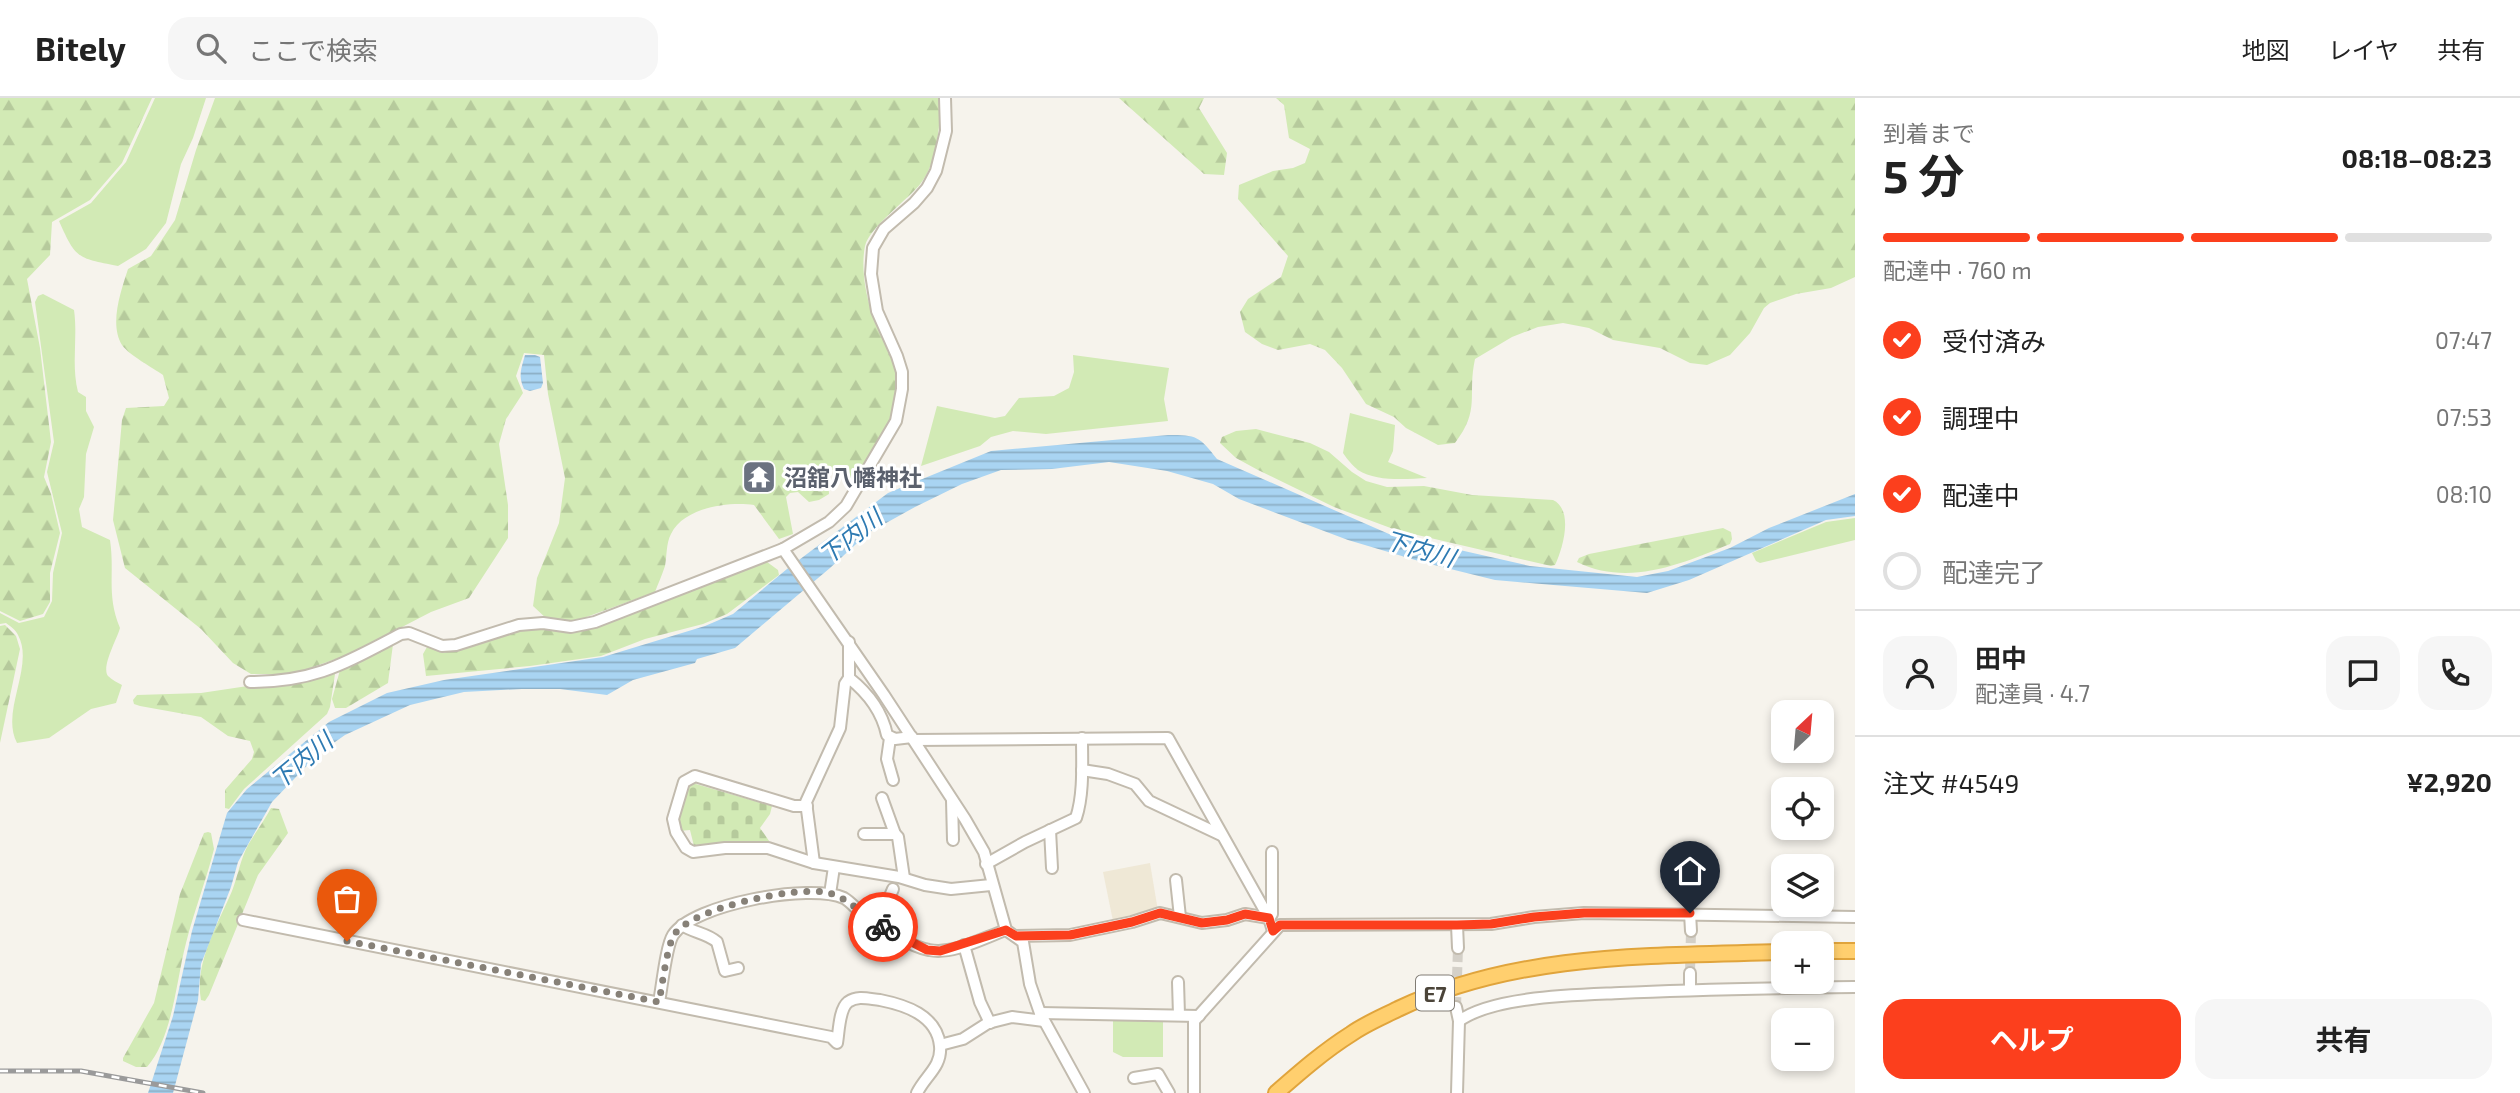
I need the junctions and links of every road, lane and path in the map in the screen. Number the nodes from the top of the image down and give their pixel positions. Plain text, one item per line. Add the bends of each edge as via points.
1 (945, 98) edge
2 (830, 522) junction
3 (770, 550) dead end
4 (785, 553) junction
5 (849, 642) junction
6 (849, 678) junction
7 (250, 682) dead end
8 (890, 738) junction
9 (1082, 738) junction
10 (913, 739) junction
11 (1082, 770) junction
12 (892, 780) dead end
13 (882, 798) dead end
14 (952, 800) junction
15 (807, 806) junction
16 (1050, 830) junction
17 (864, 834) dead end
18 (895, 834) junction
19 (1221, 835) junction
20 (953, 840) dead end
21 (1272, 852) dead end
22 (814, 863) junction
23 (986, 864) junction
24 (834, 867) junction
25 (1052, 869) dead end
26 (904, 878) junction
27 (1176, 880) dead end
28 (991, 885) junction
29 (893, 890) dead end
30 (830, 894) junction
31 (1690, 913) junction
32 (1180, 917) junction
33 (1855, 917) edge
34 (1269, 918) junction
35 (243, 920) dead end
36 (682, 925) junction
37 (878, 925) junction
38 (1457, 925) junction
39 (1273, 931) junction
40 (1691, 931) tunnel mouth
41 (1011, 933) junction
42 (964, 945) junction
43 (1458, 948) tunnel mouth
44 (1834, 951) edge
45 (1855, 951) edge
46 (1771, 952) edge
47 (1620, 958) junction
48 (1771, 958) edge
49 (1834, 958) edge
50 (1855, 958) edge
51 (738, 968) dead end
52 (1690, 973) tunnel mouth
53 (1178, 982) dead end
54 (1855, 987) edge
55 (1690, 990) junction
56 (659, 1002) junction
57 (1456, 1007) tunnel mouth
58 (1179, 1015) junction
59 (1199, 1016) junction
60 (1042, 1017) junction
61 (1459, 1021) junction
62 (990, 1023) junction
63 (940, 1045) junction
64 (1134, 1078) dead end
65 (917, 1093) edge
66 (1084, 1093) edge
67 (1168, 1093) edge
68 (1194, 1093) edge
69 (1276, 1093) edge
70 (1457, 1093) edge

1 - 2 street via 946,131 936,171 927,188 884,229 873,248 871,274 877,311 902,372 896,421 846,506
2 - 3 street
2 - 4 street
4 - 5 street
4 - 7 street via 596,622 571,627 519,625 442,646 401,634 333,669 304,678
5 - 6 street
5 - 10 street
6 - 8 street via 875,705
6 - 15 street via 840,728 812,785
8 - 10 street
8 - 12 street via 887,759
9 - 10 street
9 - 11 street
9 - 19 street via 1168,738
10 - 14 street
11 - 16 street via 1076,818
11 - 19 street via 1135,784 1149,801
13 - 18 street
14 - 20 street
14 - 23 street via 984,852
15 - 22 street
15 - 22 street via 695,776 684,782 673,819 685,848 693,852 768,848
16 - 23 street
16 - 25 street
17 - 18 street
18 - 26 street
19 - 34 street
21 - 34 street
22 - 24 street
23 - 28 street
24 - 26 street
24 - 30 street
26 - 28 street via 951,889
27 - 32 street
28 - 41 street
29 - 37 street
30 - 36 street via 771,895 721,908
30 - 37 street via 846,899
31 - 33 street
31 - 38 street via 1584,913
31 - 40 street
32 - 34 street via 1202,923 1245,914
32 - 41 street via 1160,913 1070,935
34 - 39 street
35 - 56 street
36 - 51 street via 717,942 725,971
36 - 56 street via 672,937
37 - 42 street via 927,950
38 - 39 street via 1280,925
38 - 43 street
39 - 59 street
41 - 42 street
41 - 60 street via 1026,949 1030,984
42 - 62 street
44 - 45 highway
46 - 47 highway, E7
47 - 48 highway, E7
47 - 69 highway, E7 via 1540,965 1429,995 1353,1032
49 - 50 highway
52 - 55 street
53 - 58 street
54 - 55 street
55 - 61 street via 1550,996 1468,1014
56 - 63 street via 831,1037 837,1043 843,1009 859,997 908,1006 920,1013 935,1030
57 - 61 street
58 - 59 street
58 - 60 street
59 - 68 street via 1194,1021
60 - 62 street
60 - 66 street
61 - 70 street
62 - 63 street via 963,1039
63 - 65 street via 938,1065
64 - 67 street via 1158,1074

